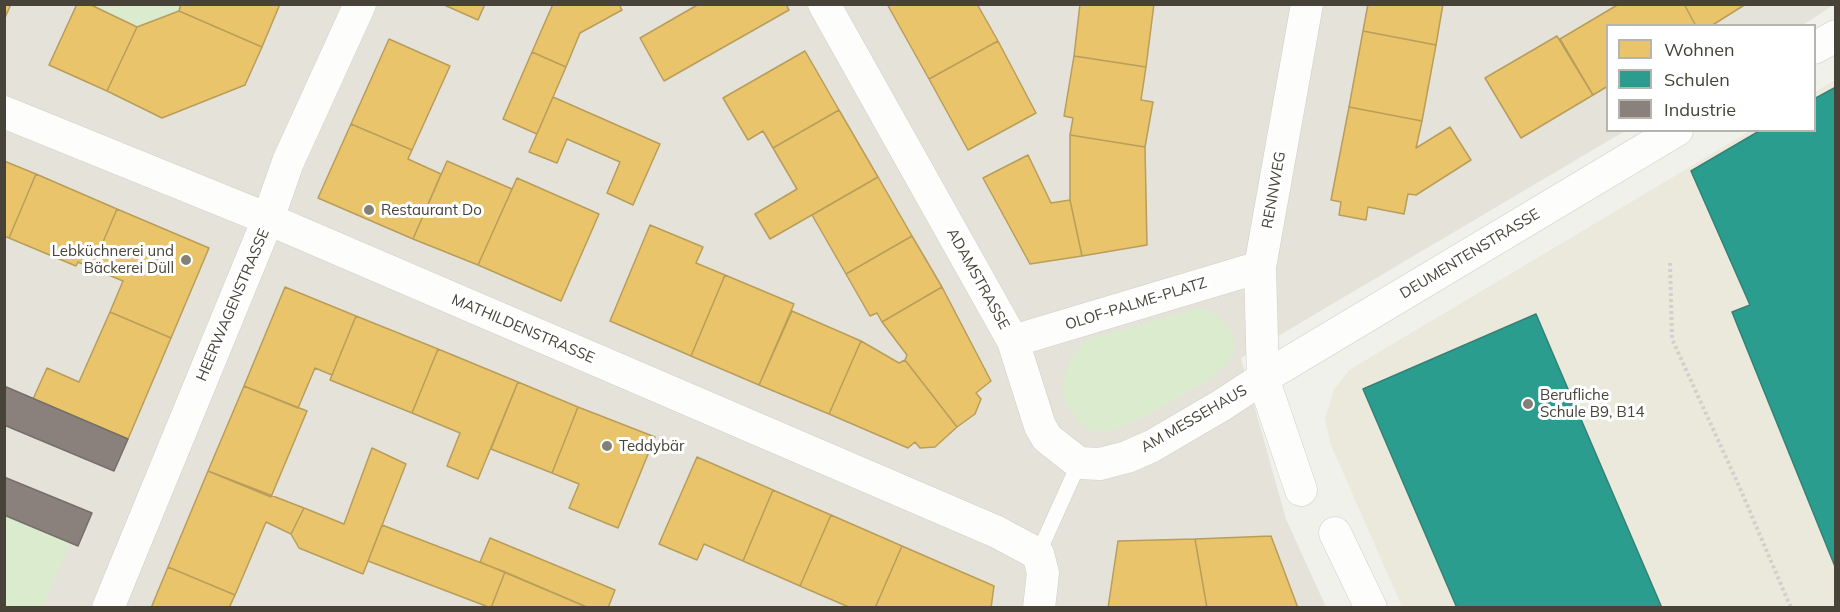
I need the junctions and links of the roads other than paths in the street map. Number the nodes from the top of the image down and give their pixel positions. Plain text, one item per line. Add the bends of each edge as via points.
1 (360, 4) edge
2 (824, 4) edge
3 (1307, 4) edge
4 (1836, 36) edge
5 (1816, 47) edge
6 (4, 112) edge
7 (1674, 132) edge
8 (268, 219) junction
9 (1260, 267) junction
10 (1013, 341) junction
11 (1263, 378) junction
12 (1079, 463) junction
13 (1300, 490) dead end
14 (1335, 533) dead end
15 (1038, 554) junction
16 (108, 608) edge
17 (1039, 608) edge
18 (1371, 608) edge

1 - 8 street, HEERWAGENSTRASSE via 288,162
2 - 10 street, ADAMSTRASSE
3 - 9 street, RENNWEG
4 - 5 street
6 - 8 street, MATHILDENSTRASSE
7 - 11 street, DEUMENTENSTRASSE
8 - 15 street, MATHILDENSTRASSE via 997,532
8 - 16 street, HEERWAGENSTRASSE
9 - 10 street, OLOF-PALME-PLATZ
9 - 11 street, RENNWEG
10 - 12 street, ADAMSTRASSE via 1040,426 1047,438
11 - 12 street, AM MESSEHAUS via 1152,446 1100,464
11 - 13 street, AM MESSEHAUS
12 - 15 lane
14 - 18 street
15 - 17 street via 1042,573

